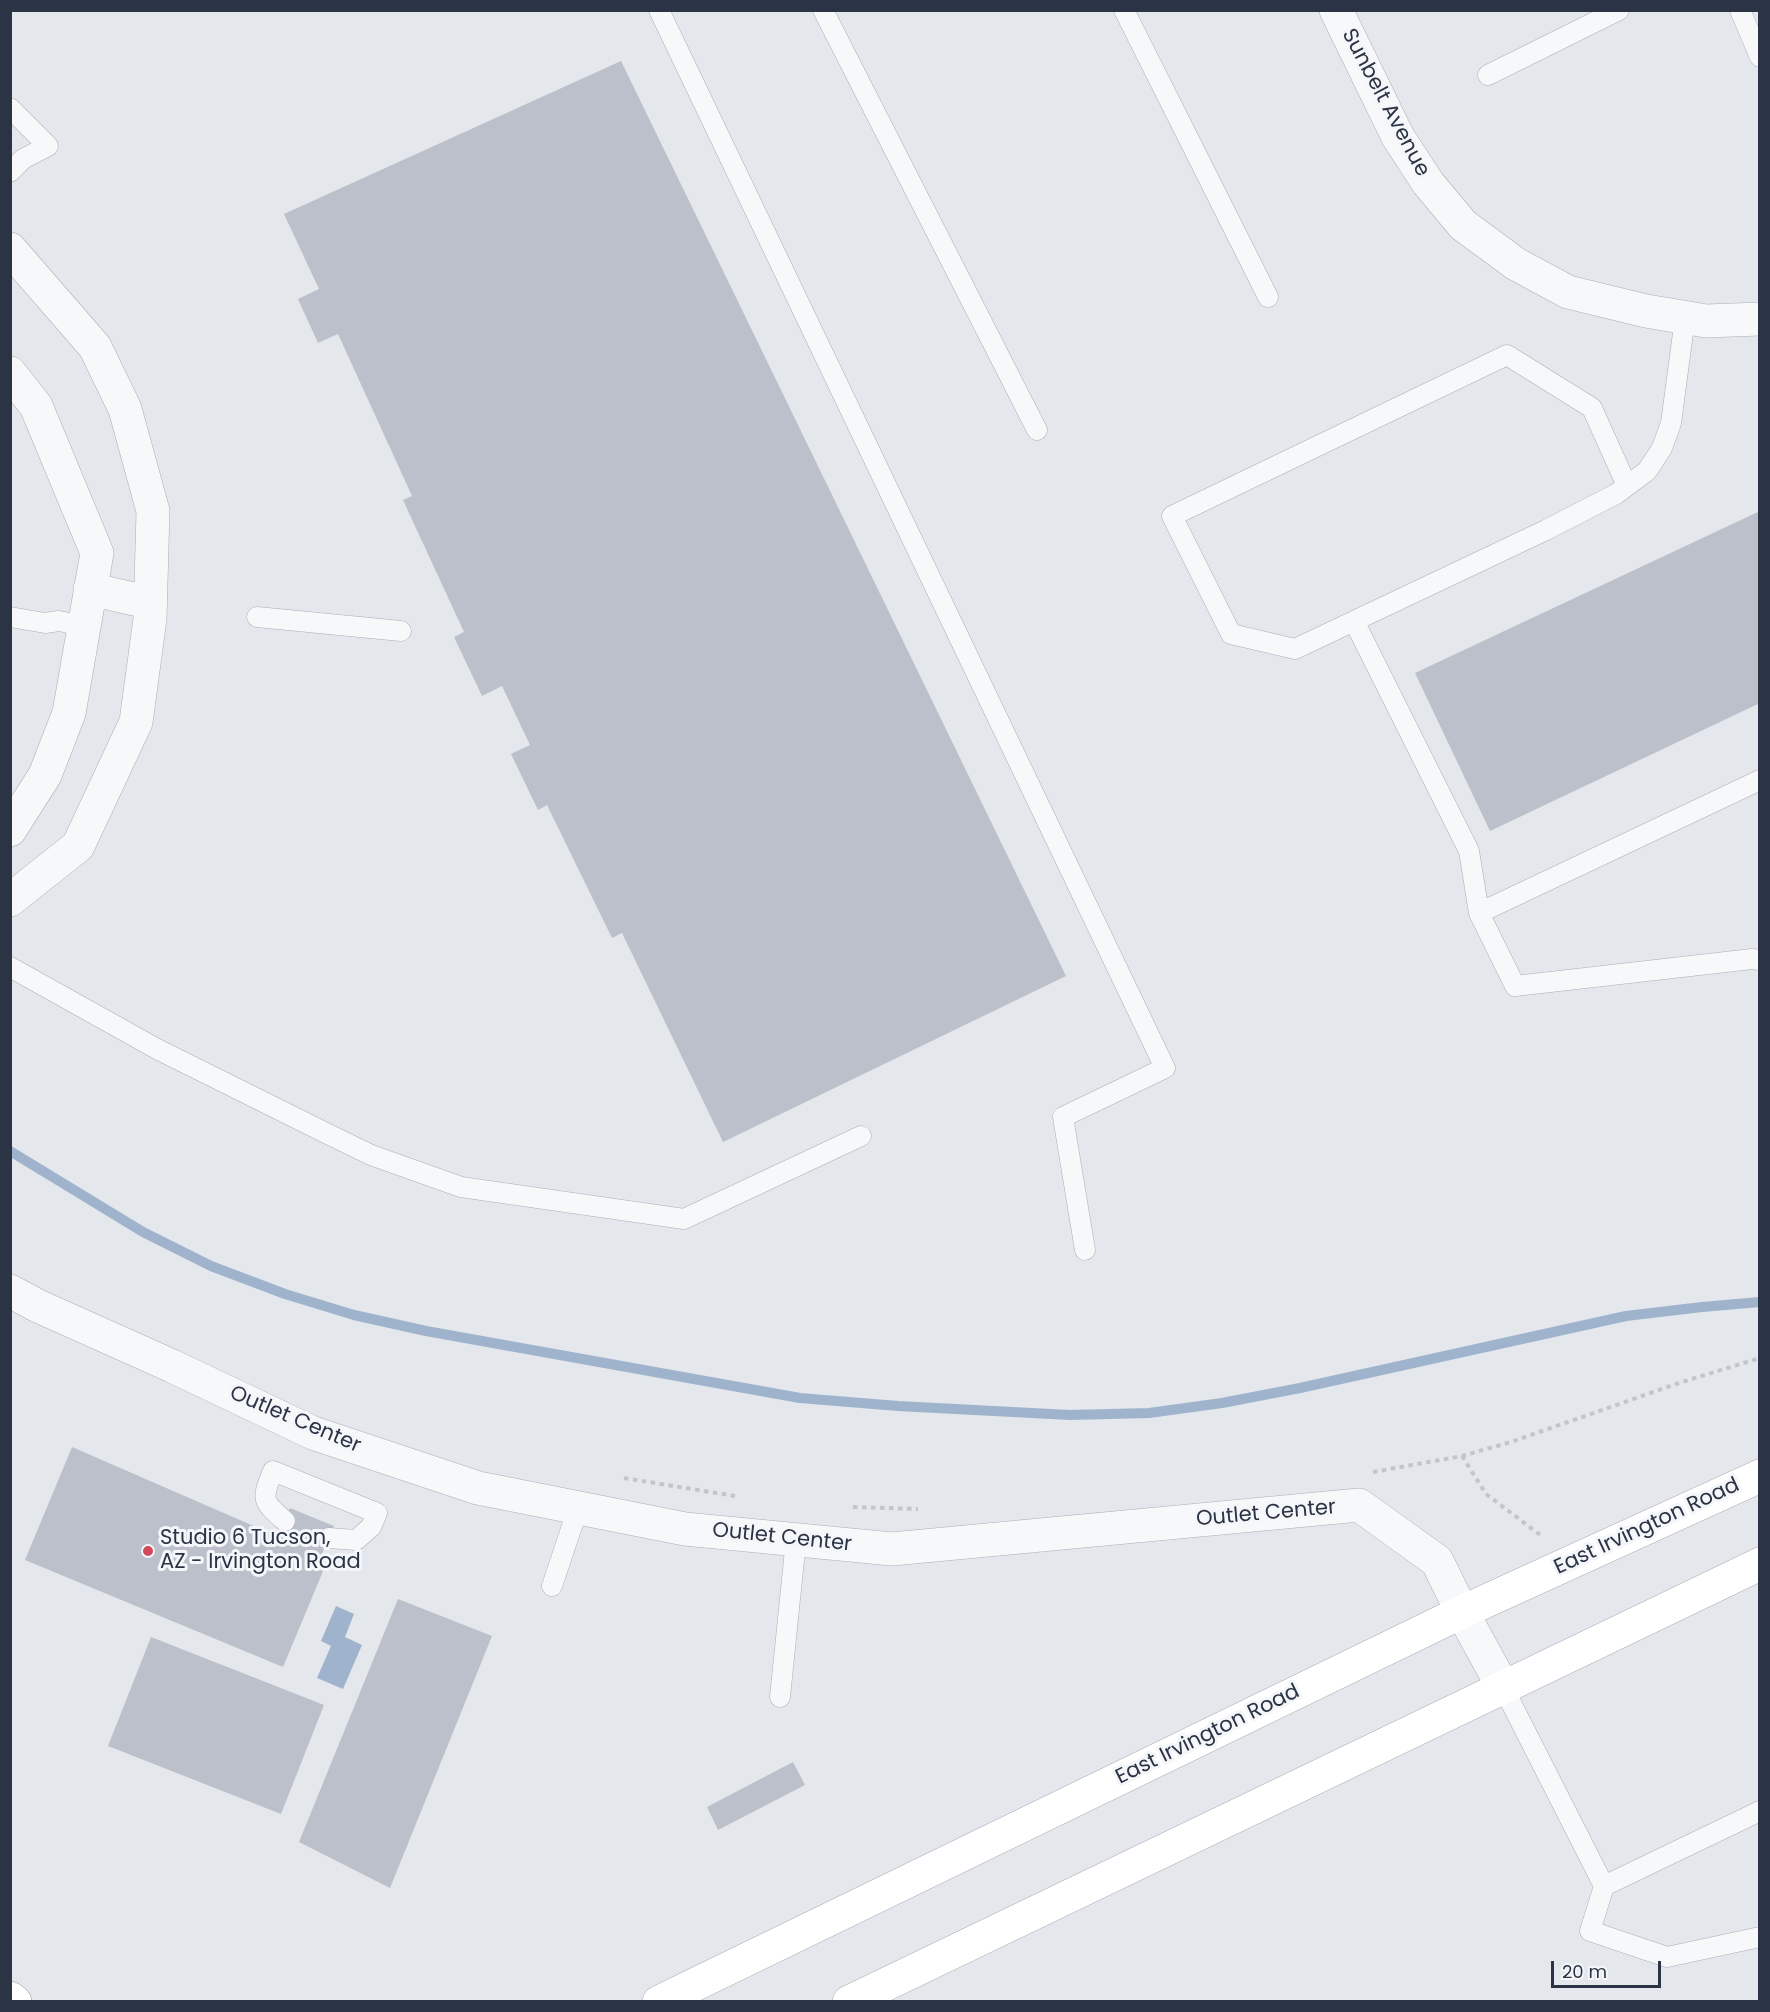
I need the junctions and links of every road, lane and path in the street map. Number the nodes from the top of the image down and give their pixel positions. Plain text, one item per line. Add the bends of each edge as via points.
1 (658, 10) edge
2 (823, 10) edge
3 (1124, 10) edge
4 (1336, 10) edge
5 (1619, 10) edge
6 (1740, 10) edge
7 (1760, 57) edge
8 (1488, 75) dead end
9 (10, 108) edge
10 (10, 172) edge
11 (10, 249) edge
12 (1268, 297) dead end
13 (1685, 318) junction
14 (1760, 319) edge
15 (10, 373) edge
16 (1037, 430) dead end
17 (1627, 486) junction
18 (90, 589) junction
19 (150, 603) junction
20 (256, 617) dead end
21 (10, 618) edge
22 (1354, 621) junction
23 (84, 626) junction
24 (402, 631) dead end
25 (1760, 780) edge
26 (10, 830) edge
27 (10, 900) edge
28 (1479, 913) junction
29 (1757, 958) edge
30 (10, 967) edge
31 (861, 1136) dead end
32 (1085, 1250) dead end
33 (10, 1291) edge
34 (1760, 1358) edge
35 (1462, 1456) junction
36 (1371, 1473) dead end
37 (614, 1476) dead end
38 (1760, 1476) edge
39 (740, 1496) dead end
40 (843, 1507) dead end
41 (578, 1508) junction
42 (922, 1509) dead end
43 (285, 1521) dead end
44 (1543, 1537) dead end
45 (329, 1538) dead end
46 (796, 1540) junction
47 (1760, 1564) edge
48 (552, 1586) dead end
49 (1462, 1612) junction
50 (1503, 1687) junction
51 (780, 1697) dead end
52 (1760, 1811) edge
53 (1604, 1886) junction
54 (1760, 1937) edge
55 (10, 1998) edge
56 (15, 2001) edge
57 (659, 2001) edge
58 (849, 2001) edge

1 - 32 lane via 1165,1068 1063,1117
2 - 16 lane
3 - 12 lane
4 - 13 street, Sunbelt Avenue via 1398,137 1428,183 1463,225 1516,264 1568,292
5 - 8 lane
6 - 7 lane
9 - 10 lane via 48,146 23,159
11 - 19 street via 95,347 125,409 153,512
13 - 14 street, Sunbelt Avenue
13 - 17 lane via 1671,423 1662,448 1647,471
15 - 18 street via 36,406 97,553
17 - 22 lane via 1546,530
17 - 22 lane via 1592,408 1507,354 1172,516 1231,634 1295,649
18 - 19 street
18 - 23 street
19 - 27 street via 136,722 78,846
20 - 24 lane
21 - 23 lane
22 - 28 lane via 1469,851
23 - 26 street via 69,713 45,775
25 - 28 lane
28 - 29 lane via 1515,986
30 - 31 lane via 157,1049 371,1155 461,1187 684,1219
33 - 41 street, Outlet Center via 313,1433 478,1488
34 - 35 path
35 - 36 path
35 - 44 path via 1486,1494
37 - 39 path
38 - 49 main road, East Irvington Road
40 - 42 path
41 - 46 street, Outlet Center via 685,1529
41 - 48 lane
43 - 45 lane via 267,1506 264,1492 273,1471 377,1513 371,1527 356,1540
46 - 49 street, Outlet Center via 892,1549 1359,1505 1437,1561
46 - 51 lane
47 - 50 main road
49 - 50 street, Outlet Center
49 - 57 main road, East Irvington Road
50 - 53 lane
50 - 58 main road
52 - 53 lane
53 - 54 lane via 1590,1930 1667,1957
55 - 56 main road

